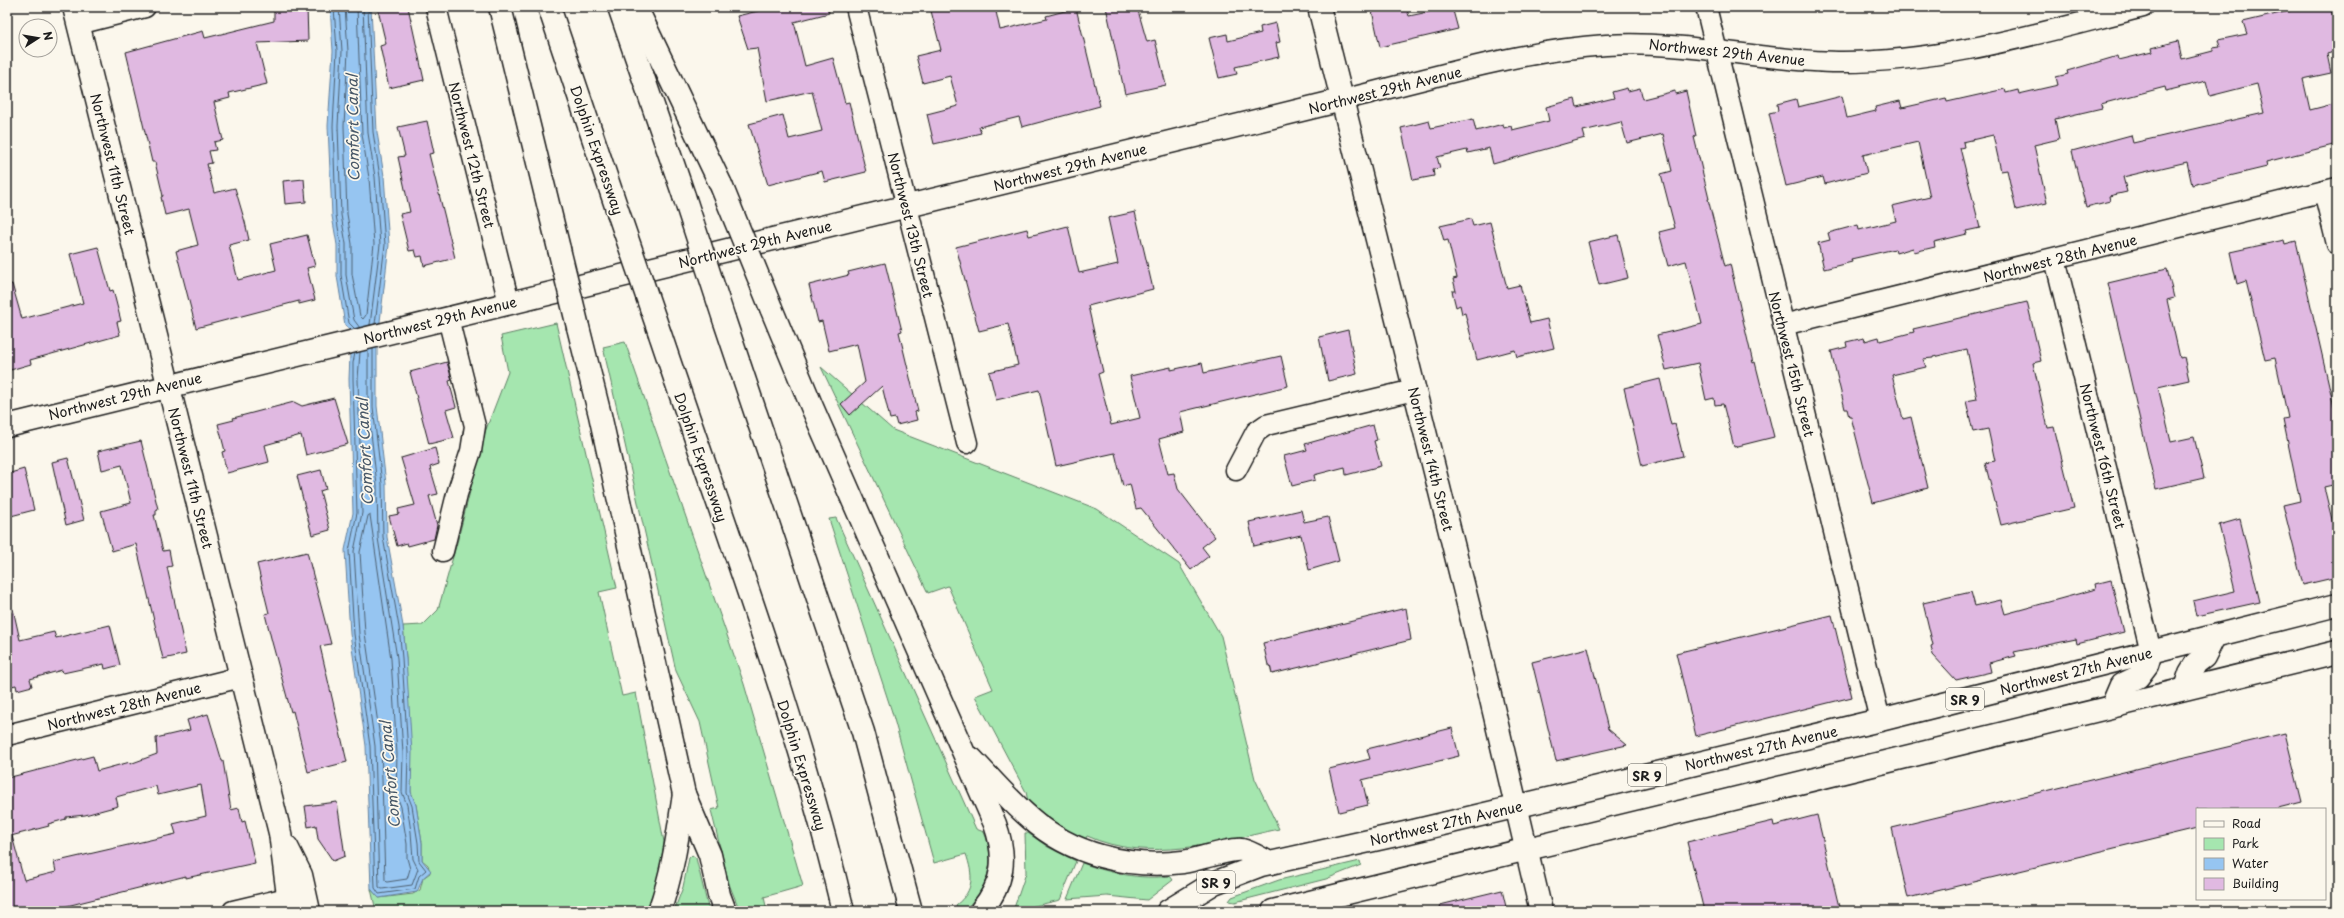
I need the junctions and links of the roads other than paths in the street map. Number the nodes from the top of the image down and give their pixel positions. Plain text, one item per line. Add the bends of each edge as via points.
1 (145, 7) edge
2 (436, 7) edge
3 (500, 7) edge
4 (549, 7) edge
5 (619, 7) edge
6 (636, 7) edge
7 (856, 7) edge
8 (1319, 7) edge
9 (1706, 7) edge
10 (2143, 7) edge
11 (76, 15) edge
12 (1717, 51) junction
13 (1342, 100) junction
14 (2330, 190) edge
15 (907, 207) junction
16 (2337, 244) edge
17 (2055, 259) junction
18 (509, 303) junction
19 (448, 318) junction
20 (1783, 325) junction
21 (168, 385) junction
22 (1414, 390) junction
23 (7, 426) edge
24 (967, 443) dead end
25 (1236, 470) dead end
26 (443, 551) dead end
27 (2337, 605) edge
28 (2214, 636) junction
29 (2151, 652) junction
30 (2337, 652) edge
31 (241, 677) junction
32 (2185, 688) junction
33 (2112, 706) junction
34 (1880, 720) junction
35 (7, 735) edge
36 (962, 748) junction
37 (684, 794) junction
38 (1517, 806) junction
39 (280, 833) junction
40 (1527, 849) junction
41 (1270, 863) junction
42 (909, 902) edge
43 (289, 904) edge
44 (843, 910) edge
45 (233, 911) edge
46 (309, 911) edge
47 (659, 911) edge
48 (725, 911) edge
49 (982, 911) edge
50 (1168, 911) edge
51 (1273, 911) edge
52 (1541, 911) edge

1 - 11 street
2 - 18 street, Northwest 12th Street
3 - 37 main road, bridge via 609,453
4 - 44 main road, Dolphin Expressway, bridge via 803,763
5 - 42 main road, bridge via 863,732
6 - 36 main road, bridge via 721,185
7 - 15 street, Northwest 13th Street
8 - 13 main road, Northwest 14th Street
9 - 12 street, Northwest 15th Street
10 - 12 street, Northwest 29th Avenue via 1969,49 1917,57 1838,62
11 - 21 main road, Northwest 11th Street
12 - 13 street, Northwest 29th Avenue via 1659,43 1572,48 1502,60
12 - 20 street, Northwest 15th Street
13 - 15 main road, Northwest 29th Avenue
13 - 22 main road, Northwest 14th Street
14 - 16 street
14 - 17 street, Northwest 28th Avenue
15 - 18 main road, Northwest 29th Avenue
15 - 24 street, Northwest 13th Street
17 - 20 street, Northwest 28th Avenue
17 - 29 street, Northwest 16th Street
18 - 19 main road, Northwest 29th Avenue
19 - 21 main road, Northwest 29th Avenue
19 - 26 street via 474,426 471,451
20 - 34 street, Northwest 15th Street
21 - 23 main road, Northwest 29th Avenue
21 - 31 main road, Northwest 11th Street
22 - 25 street via 1266,425 1256,432
22 - 38 main road, Northwest 14th Street
27 - 28 main road, Northwest 27th Avenue / SR 9
28 - 29 main road, Northwest 27th Avenue / SR 9
28 - 32 main road via 2204,657 2196,663 2190,673
29 - 33 main road via 2148,665 2138,677 2121,685
29 - 34 main road, Northwest 27th Avenue / SR 9
30 - 32 main road
31 - 35 street, Northwest 28th Avenue
31 - 39 main road, Northwest 11th Street
32 - 33 main road
33 - 40 main road
34 - 38 main road, Northwest 27th Avenue / SR 9
36 - 41 main road via 1029,818 1048,832 1084,851 1149,864 1183,862 1241,850
36 - 49 main road via 1001,842 1001,873 996,888
37 - 47 main road via 673,864
37 - 48 main road via 710,855
38 - 40 main road, Northwest 14th Street
38 - 41 main road, Northwest 27th Avenue / SR 9
39 - 43 main road, Northwest 11th Street
39 - 46 main road, Northwest 11th Street via 301,875
40 - 51 main road
40 - 52 main road, Northwest 14th Street
41 - 50 main road, Northwest 27th Avenue / SR 9 via 1214,883
43 - 45 street

